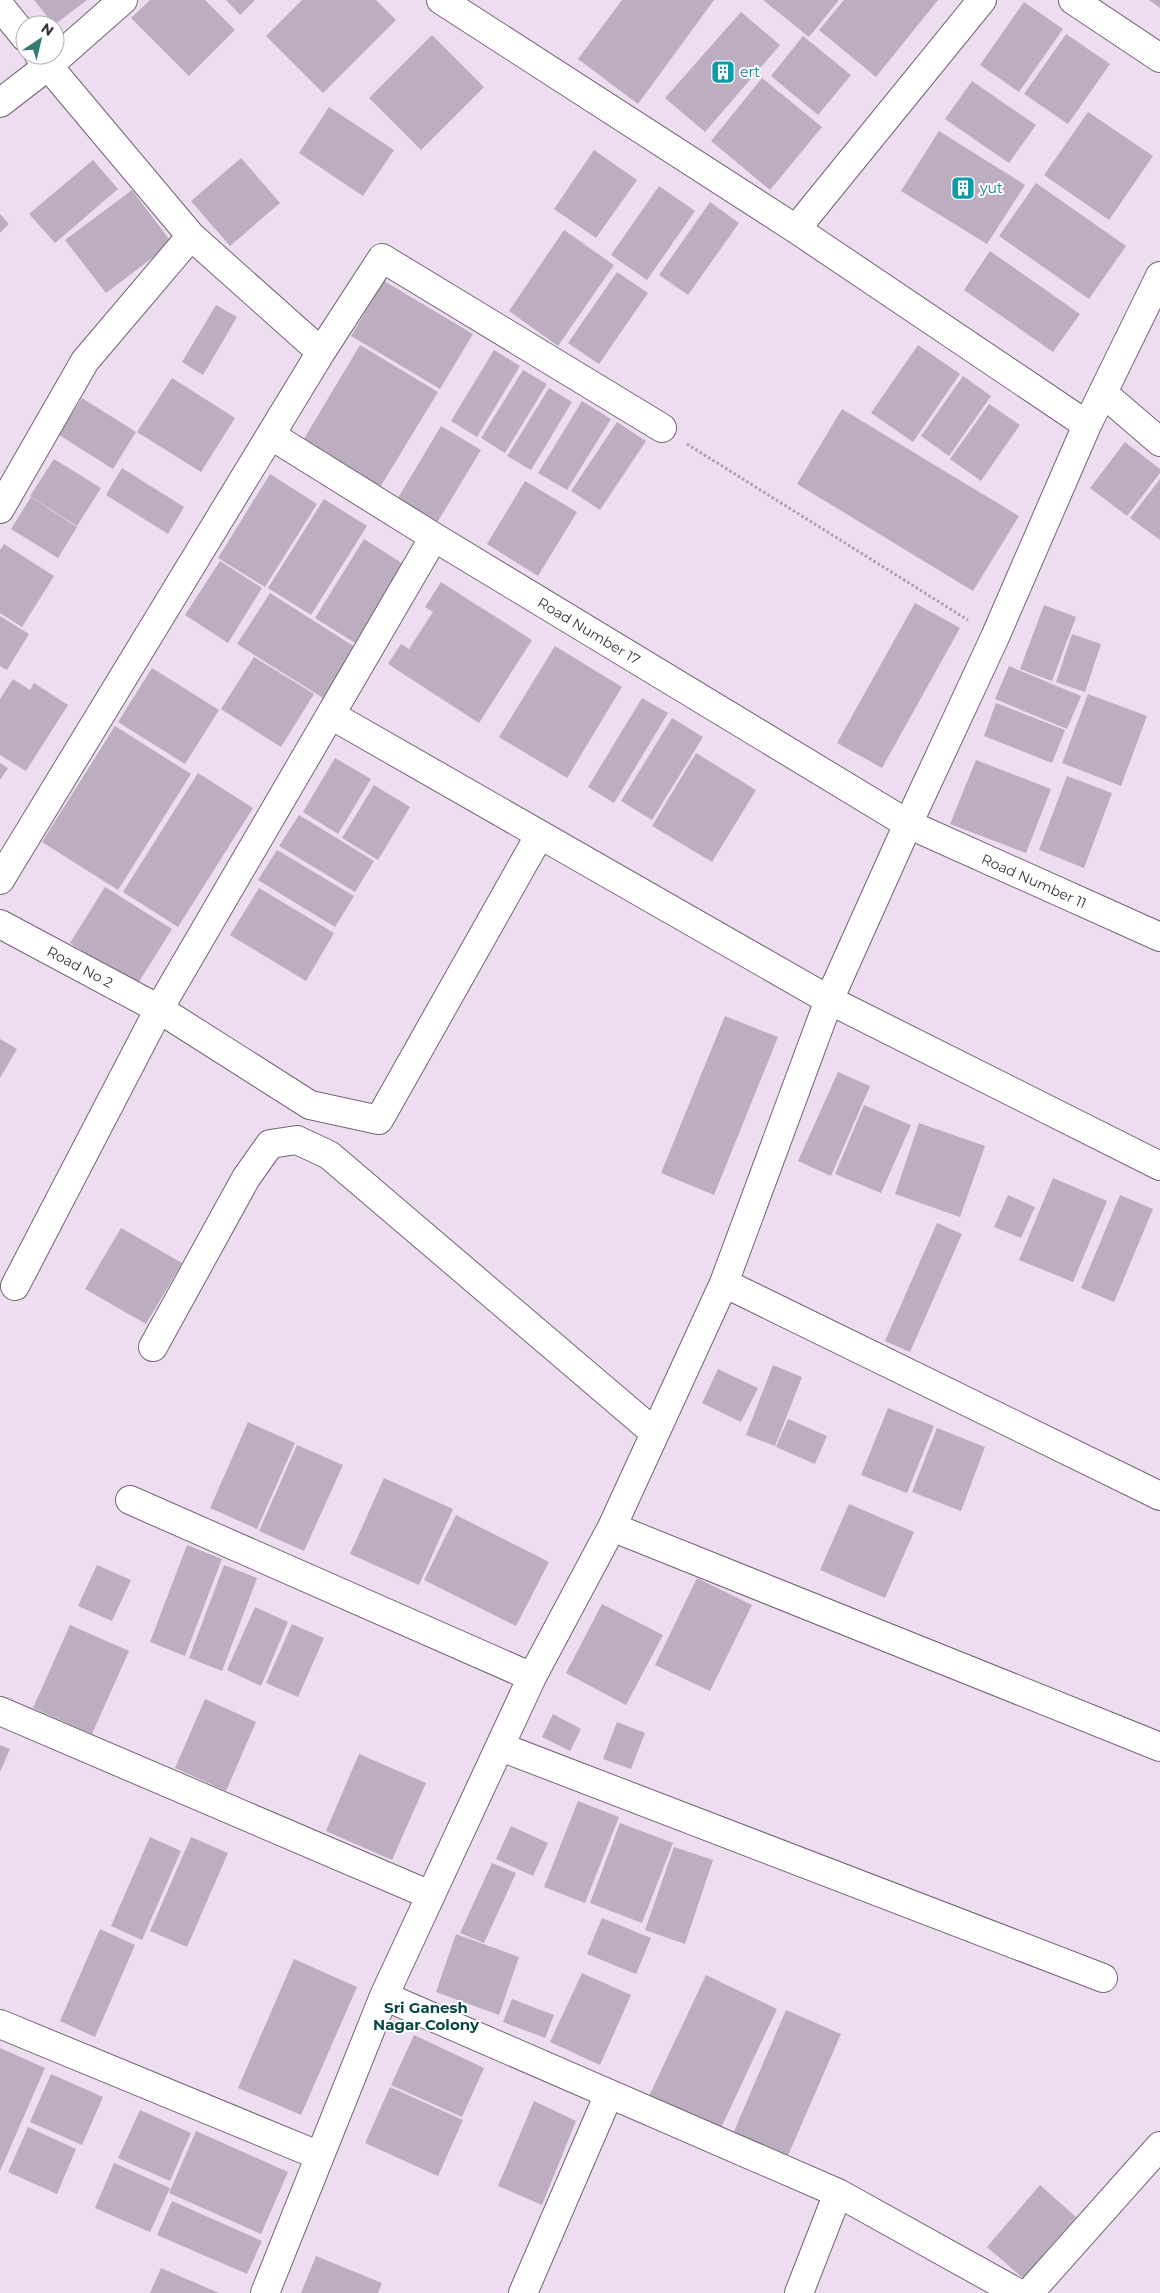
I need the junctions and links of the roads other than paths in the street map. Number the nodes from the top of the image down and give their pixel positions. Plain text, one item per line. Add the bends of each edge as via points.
1 (122, 0) edge
2 (441, 0) edge
3 (982, 0) edge
4 (1074, 0) edge
5 (0, 6) edge
6 (15, 25) edge
7 (65, 44) edge
8 (1160, 58) edge
9 (39, 65) edge
10 (48, 65) edge
11 (0, 103) edge
12 (796, 229) junction
13 (191, 236) junction
14 (1160, 276) edge
15 (321, 352) junction
16 (1103, 393) junction
17 (1087, 425) junction
18 (662, 428) road end
19 (272, 436) junction
20 (1160, 442) edge
21 (0, 509) edge
22 (434, 537) junction
23 (331, 715) junction
24 (908, 824) junction
25 (539, 836) junction
26 (0, 880) edge
27 (0, 924) edge
28 (1160, 937) edge
29 (830, 1000) junction
30 (159, 1009) junction
31 (1160, 1166) edge
32 (724, 1283) junction
33 (15, 1286) dead end
34 (153, 1347) dead end
35 (655, 1433) junction
36 (1160, 1496) edge
37 (130, 1500) dead end
38 (612, 1527) junction
39 (532, 1677) junction
40 (0, 1711) edge
41 (500, 1747) junction
42 (1160, 1747) edge
43 (430, 1895) junction
44 (1103, 1978) dead end
45 (384, 1996) junction
46 (0, 2024) edge
47 (609, 2094) junction
48 (1160, 2146) edge
49 (320, 2156) junction
50 (838, 2193) junction
51 (265, 2293) edge
52 (523, 2293) edge
53 (799, 2293) edge
54 (1018, 2293) edge
55 (1029, 2293) edge

1 - 7 street
2 - 12 street
3 - 12 street
4 - 8 street
5 - 6 street
9 - 11 street
10 - 13 street
12 - 17 street
13 - 15 street
13 - 21 street via 85,361
14 - 16 street
15 - 18 street via 382,258
15 - 19 street
16 - 17 street
16 - 20 street
17 - 24 street via 996,637
19 - 22 street, Road Number 17
19 - 26 street
22 - 23 street
22 - 24 street, Road Number 17
23 - 25 street
23 - 30 street
24 - 28 street, Road Number 11
24 - 29 street
25 - 29 street
25 - 30 street, Road No 2 via 380,1120 310,1104
27 - 30 street, Road No 2
29 - 31 street
29 - 32 street
30 - 33 street
32 - 35 street
32 - 36 street
34 - 35 street via 246,1178 270,1144 297,1140 329,1154
35 - 38 street
37 - 39 street
38 - 39 street
38 - 42 street
39 - 41 street
40 - 43 street
41 - 43 street
41 - 44 street
43 - 45 street
45 - 47 street
45 - 49 street
46 - 49 street
47 - 50 street
47 - 52 street
48 - 55 street
49 - 51 street
50 - 53 street
50 - 54 street

